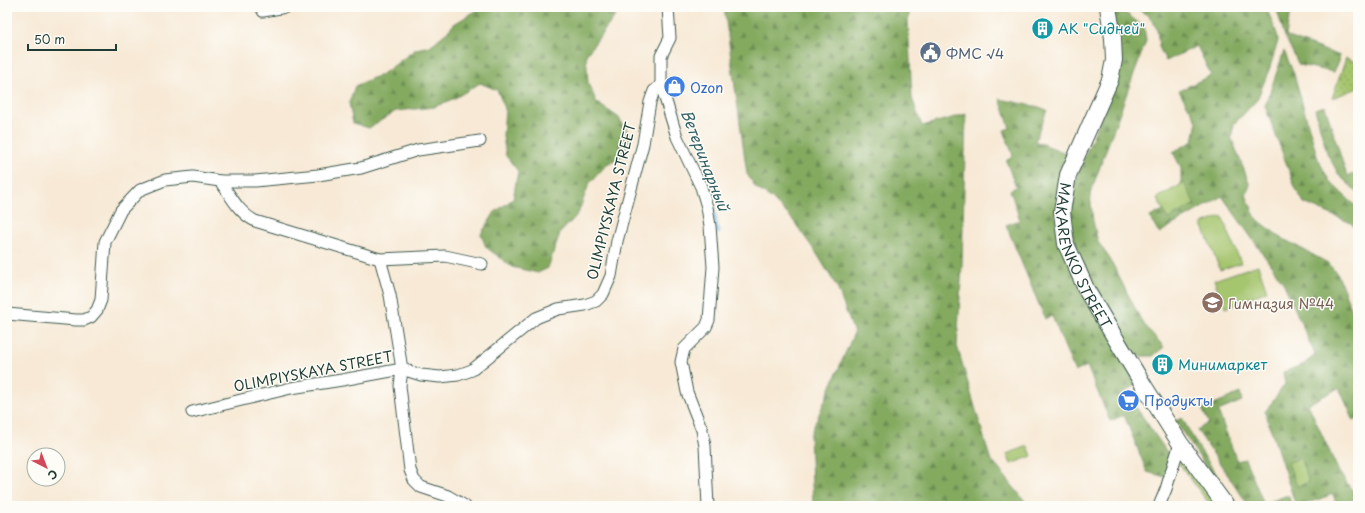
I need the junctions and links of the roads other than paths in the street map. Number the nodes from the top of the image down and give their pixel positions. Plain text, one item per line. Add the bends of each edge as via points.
1 (261, 7) edge
2 (286, 7) edge
3 (668, 7) edge
4 (1108, 7) edge
5 (661, 85) junction
6 (480, 141) dead end
7 (220, 181) junction
8 (380, 259) junction
9 (482, 264) dead end
10 (7, 314) edge
11 (402, 369) junction
12 (192, 412) dead end
13 (1180, 443) junction
14 (465, 506) edge
15 (708, 506) edge
16 (1159, 506) edge
17 (1226, 506) edge

1 - 2 street via 263,11
3 - 5 street via 670,38 661,56
4 - 13 street, MAKARENKO STREET via 1114,60 1110,80 1068,175 1062,212 1066,244 1087,291
5 - 11 street, OLIMPIYSKAYA STREET via 654,91 650,102 643,144 622,221 611,276 603,294 596,301 585,305 558,309 536,318 472,370 458,376 421,375
5 - 15 street via 677,137 701,187 710,226 712,267 709,320 706,327 684,349 681,362 687,392 702,430
6 - 7 street via 418,150 361,168 318,175 255,181
7 - 8 street via 240,210 255,221
7 - 10 street via 193,177 165,180 140,190 121,210 105,242 101,300 91,317 76,320
8 - 9 street via 445,256
8 - 11 street via 390,295
11 - 12 street, OLIMPIYSKAYA STREET via 291,388
11 - 14 street via 400,386 410,470 414,480 421,487 448,496
13 - 16 street
13 - 17 street, MAKARENKO STREET

